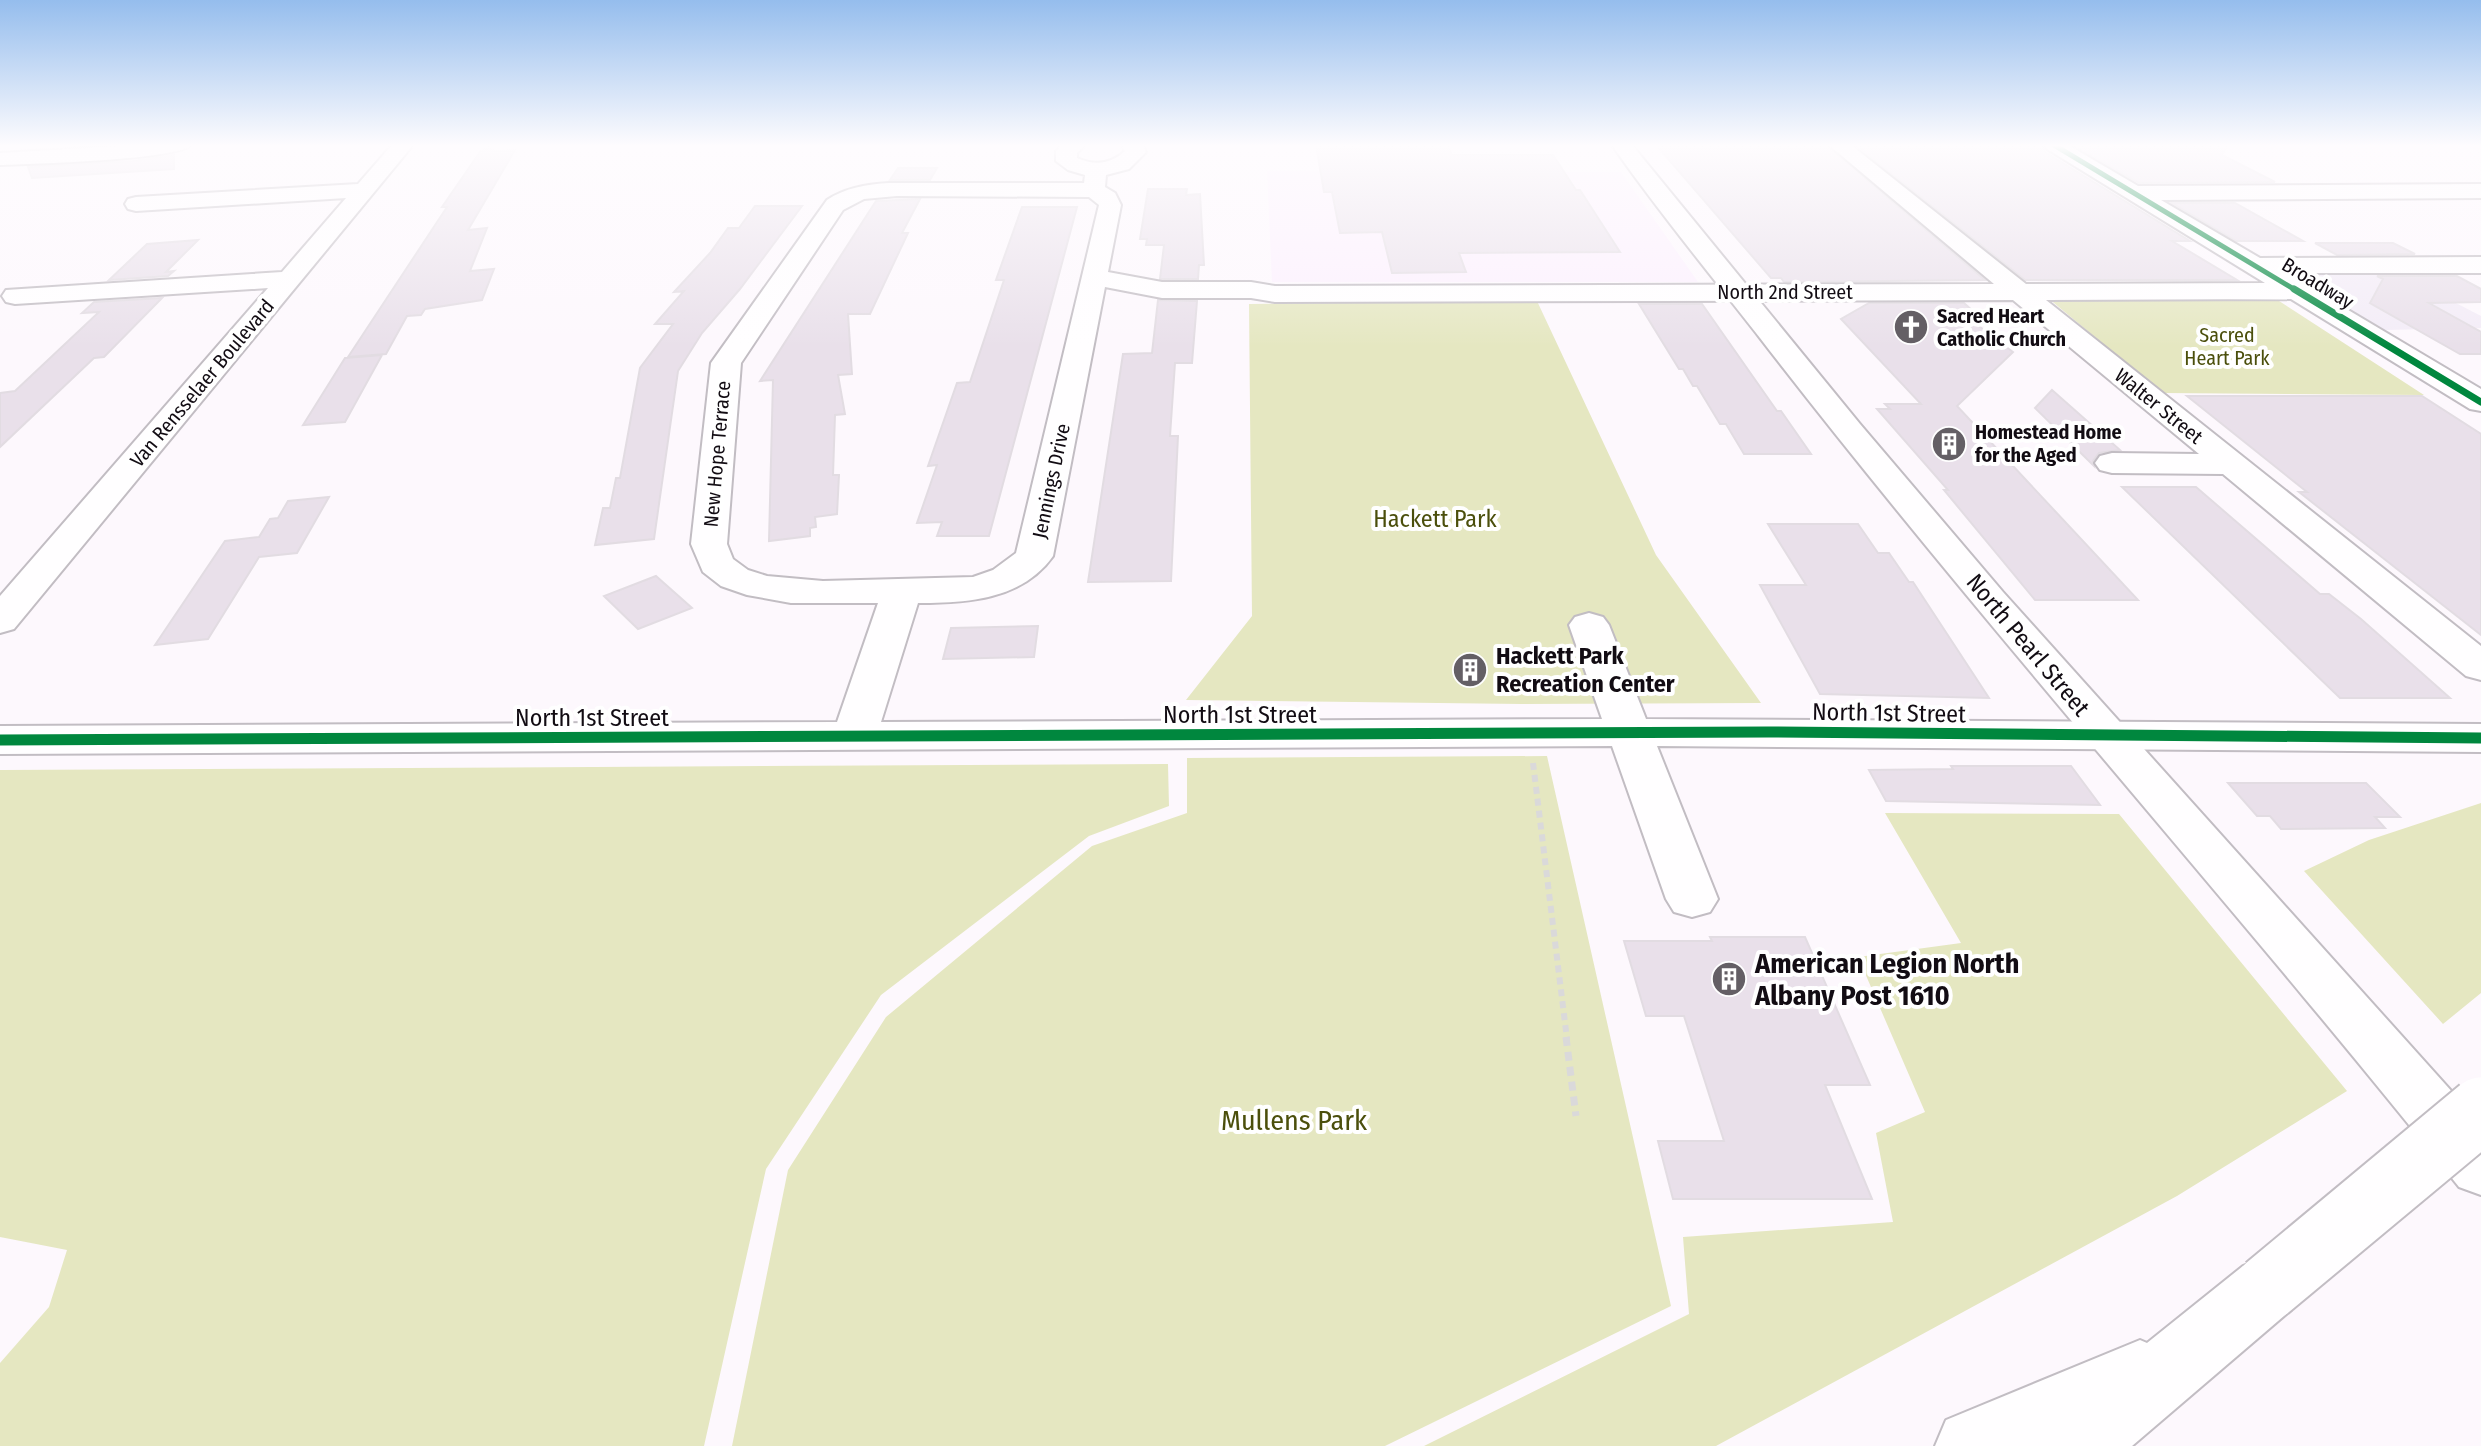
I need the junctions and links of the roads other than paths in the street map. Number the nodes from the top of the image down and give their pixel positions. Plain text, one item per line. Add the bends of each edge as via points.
1 (346, 212) edge
2 (830, 212) edge
3 (1109, 212) edge
4 (1675, 212) edge
5 (1921, 212) edge
6 (2167, 212) edge
7 (2481, 265) edge
8 (2256, 266) junction
9 (1096, 278) junction
10 (290, 279) junction
11 (2295, 291) junction
12 (1737, 292) junction
13 (2018, 292) junction
14 (1275, 294) junction
15 (15, 296) dead end
16 (1107, 309) junction
17 (2423, 367) junction
18 (2481, 367) edge
19 (2481, 402) edge
20 (2112, 463) dead end
21 (2231, 464) junction
22 (902, 591) junction
23 (0, 621) edge
24 (1589, 625) dead end
25 (2481, 667) edge
26 (1629, 732) junction
27 (2105, 735) junction
28 (854, 737) junction
29 (2481, 738) edge
30 (0, 740) edge
31 (1692, 899) dead end
32 (2481, 1110) edge
33 (2481, 1168) edge
34 (2183, 1357) junction
35 (1972, 1446) edge
36 (2076, 1446) edge

1 - 10 main road, Van Rensselaer Boulevard
2 - 22 main road, New Hope Terrace via 726,363 709,544 713,560 738,580 767,588
3 - 9 main road, Jennings Drive
4 - 12 main road, North Pearl Street
5 - 13 main road, Walter Street
6 - 8 main road, Broadway
7 - 8 main road
8 - 11 main road, Broadway
9 - 14 main road, North 2nd Street via 1155,289
9 - 16 main road, Jennings Drive
10 - 15 main road
10 - 23 main road, Van Rensselaer Boulevard
11 - 13 main road, North 2nd Street
11 - 17 main road, Broadway
12 - 13 main road, North 2nd Street
12 - 14 main road, North 2nd Street
12 - 27 main road, North Pearl Street
13 - 21 main road, Walter Street
14 - 16 main road, North 2nd Street via 1161,298
16 - 22 main road, Jennings Drive via 1034,556 1011,575 987,585 959,591
17 - 18 main road
17 - 19 main road, Broadway
20 - 21 main road
21 - 25 main road, Walter Street
22 - 28 main road
24 - 26 main road
26 - 27 main road, North 1st Street
26 - 28 main road, North 1st Street
26 - 31 main road
27 - 29 main road, North 1st Street
27 - 33 main road, North Pearl Street
28 - 30 main road, North 1st Street
32 - 34 main road, bridge
34 - 35 main road
34 - 36 main road

